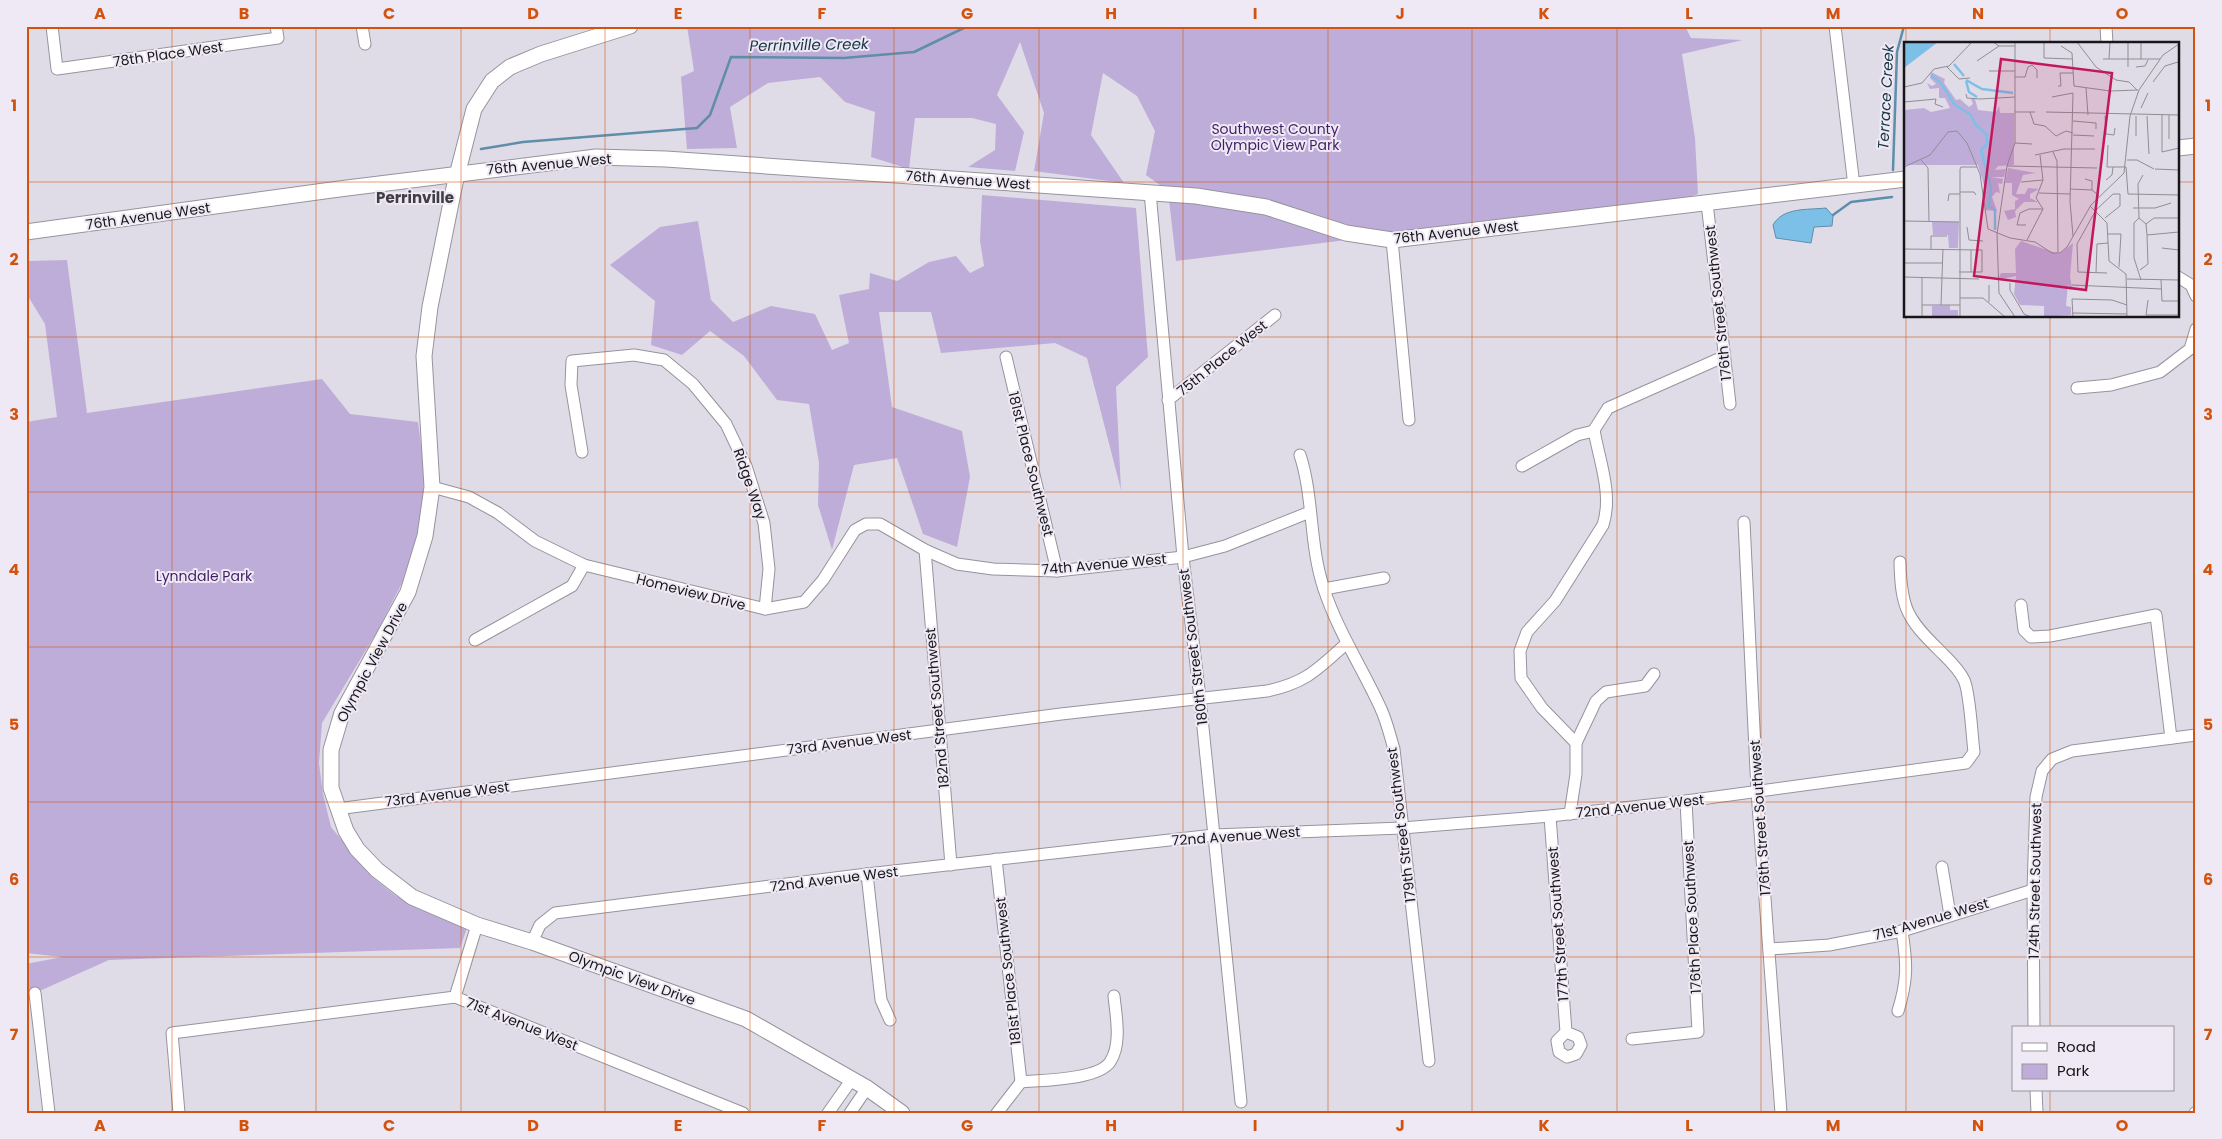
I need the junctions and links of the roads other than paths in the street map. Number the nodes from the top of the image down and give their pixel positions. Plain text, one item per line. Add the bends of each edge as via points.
1 (52, 26) edge
2 (276, 26) edge
3 (362, 26) edge
4 (630, 26) edge
5 (1835, 26) edge
6 (2106, 26) edge
7 (2106, 42) edge
8 (365, 44) dead end
9 (2196, 146) edge
10 (2180, 148) edge
11 (457, 174) junction
12 (1904, 179) edge
13 (1854, 186) junction
14 (1150, 192) junction
15 (1707, 203) junction
16 (26, 232) edge
17 (1392, 240) junction
18 (2180, 278) edge
19 (2196, 296) edge
20 (1275, 315) dead end
21 (2196, 328) edge
22 (1006, 357) dead end
23 (1723, 357) junction
24 (2077, 388) dead end
25 (1168, 400) junction
26 (1730, 404) dead end
27 (1409, 420) dead end
28 (1594, 431) junction
29 (582, 452) dead end
30 (1300, 455) dead end
31 (1522, 466) dead end
32 (432, 487) junction
33 (1310, 512) junction
34 (1744, 522) dead end
35 (925, 550) junction
36 (1183, 557) junction
37 (1900, 562) dead end
38 (584, 565) junction
39 (1057, 570) junction
40 (1384, 578) dead end
41 (1324, 590) junction
42 (2021, 605) dead end
43 (765, 609) junction
44 (475, 640) dead end
45 (1346, 643) junction
46 (1654, 674) dead end
47 (1200, 698) junction
48 (939, 730) junction
49 (2196, 735) edge
50 (2171, 738) junction
51 (1576, 743) junction
52 (1757, 791) junction
53 (1686, 801) junction
54 (337, 809) junction
55 (1570, 814) junction
56 (1550, 816) junction
57 (1402, 828) junction
58 (1214, 835) junction
59 (996, 859) junction
60 (951, 865) junction
61 (1942, 868) dead end
62 (867, 874) junction
63 (2033, 890) junction
64 (1950, 915) junction
65 (477, 925) junction
66 (1902, 931) junction
67 (532, 942) junction
68 (1769, 949) junction
69 (35, 992) dead end
70 (1114, 996) dead end
71 (455, 997) junction
72 (1898, 1011) dead end
73 (890, 1020) dead end
74 (2034, 1026) edge
75 (1566, 1032) dead end
76 (1632, 1039) dead end
77 (1429, 1061) dead end
78 (852, 1079) junction
79 (1021, 1082) junction
80 (868, 1088) junction
81 (2036, 1092) edge
82 (1242, 1102) dead end
83 (49, 1113) edge
84 (179, 1113) edge
85 (743, 1113) edge
86 (828, 1113) edge
87 (850, 1113) edge
88 (902, 1113) edge
89 (997, 1113) edge
90 (1781, 1113) edge
91 (2037, 1113) edge

1 - 2 street, 78th Place West via 57,69 278,38
3 - 8 street
4 - 11 street, Olympic View Drive via 529,58 499,75 474,109
5 - 13 street
6 - 7 street
9 - 10 street
11 - 14 street, 76th Avenue West via 596,157
11 - 16 street, 76th Avenue West
11 - 32 street, Olympic View Drive via 430,307 424,356
12 - 13 street, 76th Avenue West
13 - 15 street, 76th Avenue West
14 - 17 street, 76th Avenue West via 1266,207 1346,233
14 - 25 street, 180th Street Southwest
15 - 17 street, 76th Avenue West
15 - 23 street, 176th Street Southwest
17 - 27 street
18 - 19 street via 2191,285
20 - 25 street, 75th Place West
21 - 24 street via 2190,349 2160,372 2111,384
22 - 39 street, 181st Place Southwest
23 - 26 street, 176th Street Southwest
23 - 28 street via 1608,408
25 - 36 street, 180th Street Southwest
28 - 31 street via 1577,435
28 - 51 street via 1606,494 1607,512 1603,525 1555,601 1526,632 1520,651 1521,678 1542,708
29 - 43 street, Ridge Way via 571,385 572,360 634,355 664,360 693,384 726,424 746,466 764,523 769,569
30 - 33 street, 179th Street Southwest via 1306,474
32 - 38 street, Homeview Drive via 469,497 498,513 535,541
32 - 54 street, Olympic View Drive via 425,536 408,592 357,684 335,734 330,769
33 - 36 street, 74th Avenue West via 1225,546
33 - 41 street, 179th Street Southwest via 1314,550
34 - 52 street, 176th Street Southwest
35 - 39 street, 74th Avenue West via 957,564 993,569
35 - 43 street, Homeview Drive via 880,524 866,524 855,530 823,580 804,602
35 - 48 street, 182nd Street Southwest
36 - 39 street, 74th Avenue West
36 - 47 street, 180th Street Southwest
37 - 52 street, 72nd Avenue West via 1900,593 1906,612 1918,630 1953,664 1965,681 1974,752 1966,763 1956,766
38 - 43 street, Homeview Drive
38 - 44 street via 572,586
40 - 41 street
41 - 45 street, 179th Street Southwest
42 - 50 street via 2024,630 2031,637 2156,615
45 - 47 street, 73rd Avenue West via 1310,676 1289,687
45 - 57 street, 179th Street Southwest via 1382,711 1394,749
46 - 51 street via 1645,686 1606,692 1596,701
47 - 48 street, 73rd Avenue West
47 - 58 street, 180th Street Southwest
48 - 54 street, 73rd Avenue West
48 - 60 street, 182nd Street Southwest
49 - 50 street
50 - 63 street, 174th Street Southwest via 2072,751 2052,759 2042,772 2036,798
51 - 55 street via 1576,774
52 - 53 street, 72nd Avenue West
52 - 68 street, 176th Street Southwest
53 - 55 street, 72nd Avenue West
53 - 76 street, 176th Place Southwest via 1698,1032
54 - 65 street, Olympic View Drive via 357,849 377,870 412,897
55 - 56 street, 72nd Avenue West
56 - 57 street, 72nd Avenue West
56 - 75 street, 177th Street Southwest
57 - 58 street, 72nd Avenue West
57 - 77 street, 179th Street Southwest
58 - 59 street, 72nd Avenue West
58 - 82 street, 180th Street Southwest
59 - 60 street, 72nd Avenue West
59 - 79 street, 181st Place Southwest
60 - 62 street, 72nd Avenue West
61 - 64 street
62 - 67 street, 72nd Avenue West via 555,913 540,925
62 - 73 street via 881,1000
63 - 64 street, 71st Avenue West
63 - 74 street, 174th Street Southwest
64 - 66 street, 71st Avenue West
65 - 67 street, Olympic View Drive
65 - 71 street
66 - 68 street, 71st Avenue West via 1829,945
66 - 72 street via 1908,964
67 - 78 street, Olympic View Drive via 746,1019
68 - 90 street, 176th Street Southwest
69 - 83 street
70 - 79 street via 1116,1044 1110,1062 1100,1070 1069,1078
71 - 84 street, 71st Avenue West via 172,1033
71 - 85 street, 71st Avenue West
78 - 80 street, Olympic View Drive
78 - 86 street
79 - 89 street
80 - 87 street
80 - 88 street, Olympic View Drive
81 - 91 street

